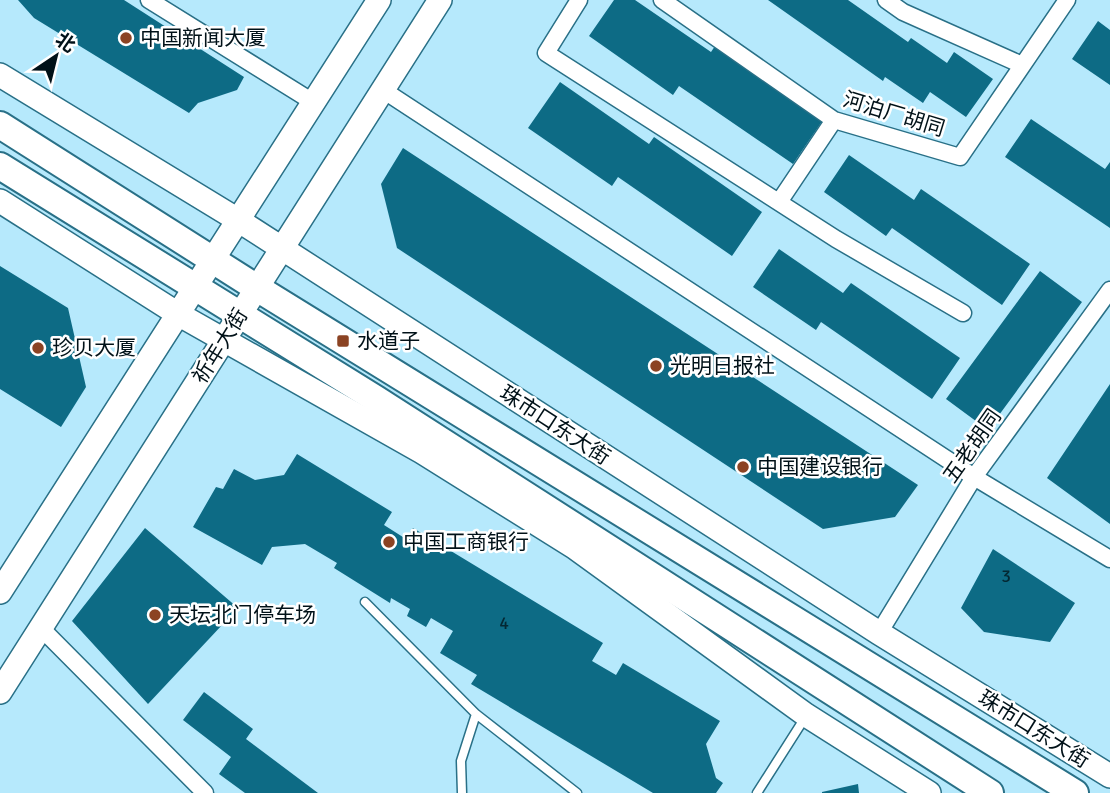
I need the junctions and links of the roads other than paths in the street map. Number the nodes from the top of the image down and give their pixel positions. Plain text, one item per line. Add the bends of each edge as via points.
1 (149, 0) edge
2 (379, 0) edge
3 (440, 0) edge
4 (579, 0) edge
5 (662, 0) edge
6 (886, 0) edge
7 (1067, 0) edge
8 (1021, 65) junction
9 (0, 75) edge
10 (383, 90) junction
11 (313, 102) junction
12 (834, 120) junction
13 (0, 125) edge
14 (0, 166) edge
15 (0, 201) edge
16 (779, 202) junction
17 (238, 220) junction
18 (282, 248) junction
19 (213, 259) junction
20 (195, 288) junction
21 (257, 288) junction
22 (1110, 290) edge
23 (963, 313) dead end
24 (178, 314) junction
25 (240, 315) junction
26 (223, 341) junction
27 (974, 477) junction
28 (1110, 559) edge
29 (0, 592) edge
30 (365, 602) dead end
31 (41, 628) junction
32 (879, 633) junction
33 (0, 692) edge
34 (476, 714) junction
35 (806, 715) junction
36 (1110, 776) edge
37 (205, 793) edge
38 (462, 793) edge
39 (577, 793) edge
40 (757, 793) edge
41 (929, 793) edge
42 (990, 793) edge
43 (1075, 793) edge

1 - 11 street
2 - 11 street
3 - 10 street, 祈年大街
4 - 16 street via 546,53
5 - 12 street, 河泊厂胡同
6 - 8 street
7 - 8 street, 河泊厂胡同
8 - 12 street, 河泊厂胡同 via 960,157
9 - 17 street, 珠市口东大街
10 - 18 street, 祈年大街
10 - 27 street
11 - 17 street
12 - 16 street
13 - 19 main road, 珠市口东大街
14 - 20 main road
15 - 24 street
16 - 23 street
17 - 18 street, 珠市口东大街
17 - 19 street
18 - 21 street, 祈年大街
18 - 32 street, 珠市口东大街
19 - 20 street
19 - 21 main road, 珠市口东大街
20 - 24 street
20 - 25 main road
21 - 25 street, 祈年大街
21 - 43 main road, 珠市口东大街
22 - 27 street, 五老胡同
24 - 26 street
24 - 29 street
25 - 26 street, 祈年大街
25 - 42 main road
26 - 31 street, 祈年大街
26 - 35 street via 422,452 574,547
27 - 28 street
27 - 32 street, 五老胡同
30 - 34 lane
31 - 33 street, 祈年大街
31 - 37 street
32 - 36 street, 珠市口东大街
34 - 38 lane via 461,761
34 - 39 lane
35 - 40 lane
35 - 41 street

